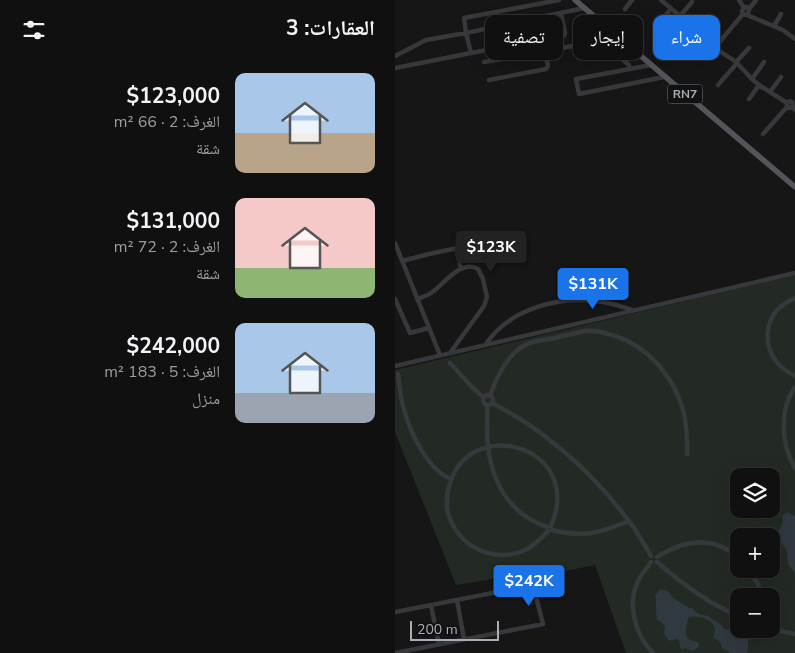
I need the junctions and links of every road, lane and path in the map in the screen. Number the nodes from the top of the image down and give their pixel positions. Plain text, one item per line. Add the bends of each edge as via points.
1 (559, 0) edge
2 (575, 0) edge
3 (632, 0) edge
4 (662, 0) edge
5 (737, 0) edge
6 (756, 0) edge
7 (692, 2) dead end
8 (585, 8) junction
9 (625, 9) dead end
10 (671, 9) junction
11 (746, 11) junction
12 (561, 14) junction
13 (781, 14) dead end
14 (593, 15) edge
15 (666, 15) edge
16 (679, 15) edge
17 (681, 15) edge
18 (774, 25) junction
19 (466, 33) junction
20 (795, 36) edge
21 (720, 42) edge
22 (749, 48) dead end
23 (720, 50) edge
24 (471, 53) junction
25 (395, 56) edge
26 (643, 58) edge
27 (495, 60) edge
28 (547, 60) edge
29 (623, 60) edge
30 (395, 61) edge
31 (484, 62) dead end
32 (737, 62) junction
33 (764, 62) dead end
34 (629, 65) dead end
35 (651, 65) junction
36 (397, 68) edge
37 (664, 77) junction
38 (781, 77) dead end
39 (751, 79) junction
40 (489, 80) dead end
41 (718, 85) dead end
42 (759, 85) junction
43 (770, 92) junction
44 (749, 99) dead end
45 (791, 105) edge
46 (763, 134) dead end
47 (795, 187) edge
48 (487, 242) dead end
49 (395, 243) edge
50 (456, 248) junction
51 (402, 261) junction
52 (461, 269) junction
53 (795, 273) edge
54 (795, 298) edge
55 (395, 299) edge
56 (417, 299) junction
57 (633, 311) junction
58 (429, 328) junction
59 (486, 344) junction
60 (450, 353) junction
61 (440, 356) junction
62 (450, 363) dead end
63 (395, 366) edge
64 (398, 374) dead end
65 (795, 376) edge
66 (795, 387) edge
67 (491, 396) junction
68 (484, 398) junction
69 (492, 403) junction
70 (487, 405) junction
71 (488, 446) junction
72 (687, 454) dead end
73 (795, 468) edge
74 (451, 480) junction
75 (629, 521) junction
76 (549, 529) junction
77 (730, 552) edge
78 (655, 560) junction
79 (457, 600) junction
80 (431, 605) junction
81 (395, 612) edge
82 (730, 612) edge
83 (780, 631) edge
84 (795, 634) edge
85 (464, 639) junction
86 (439, 644) junction
87 (395, 653) edge
88 (653, 653) edge

1 - 19 street via 464,18
2 - 8 main road, RN7
3 - 9 street
4 - 10 street
5 - 11 street
6 - 11 street
7 - 17 street
8 - 12 street
8 - 14 main road, RN7
10 - 15 street
10 - 16 street
11 - 18 street
11 - 21 street
12 - 19 street
12 - 24 street via 564,36
13 - 18 street
18 - 20 street
19 - 24 street
19 - 25 street via 426,40
22 - 32 street
23 - 32 street
24 - 36 street
26 - 35 main road, RN7
27 - 31 street
28 - 40 street via 546,69
29 - 34 street
30 - 36 street
32 - 39 street
32 - 41 street
33 - 39 street
35 - 37 main road, RN7
35 - 37 street via 576,79 579,94
37 - 47 main road, RN7
38 - 43 street
39 - 42 street
42 - 43 street
42 - 44 street
43 - 45 street
45 - 46 street
48 - 50 street
49 - 51 street
50 - 51 street
50 - 52 street
51 - 56 street
52 - 56 street via 430,294
52 - 60 street via 478,268 487,297
53 - 57 street
54 - 65 street via 777,310 771,319 767,340 775,361
55 - 58 street via 409,333
56 - 58 street
57 - 59 street
57 - 59 street via 601,301 555,302 524,312 497,330
58 - 61 street
59 - 60 street
60 - 61 street
61 - 63 street
62 - 68 street
64 - 74 street via 403,408 413,434 434,466
66 - 73 street via 786,404 784,420 785,444
67 - 68 street
67 - 69 street
67 - 72 street via 502,369 521,347 585,331 602,332 638,346 665,374 683,409
68 - 70 street
69 - 70 street
69 - 75 street via 547,437 591,478
70 - 71 street
71 - 74 street via 465,459
71 - 76 street via 495,476 510,502 523,515
71 - 76 street via 514,446 530,452 543,463 553,478 557,494 556,512
74 - 76 street via 447,495 450,518 457,532 475,548 490,554 514,554 535,544
75 - 76 street via 602,532 584,534 566,534
75 - 78 street
77 - 78 street via 708,543 694,542 674,547
78 - 82 street via 689,589
78 - 88 street via 638,580 633,599 637,627 642,640
79 - 80 street
79 - 85 street
79 - 85 street via 533,585 543,624
80 - 81 street
80 - 86 street
83 - 84 street
85 - 86 street
86 - 87 street

